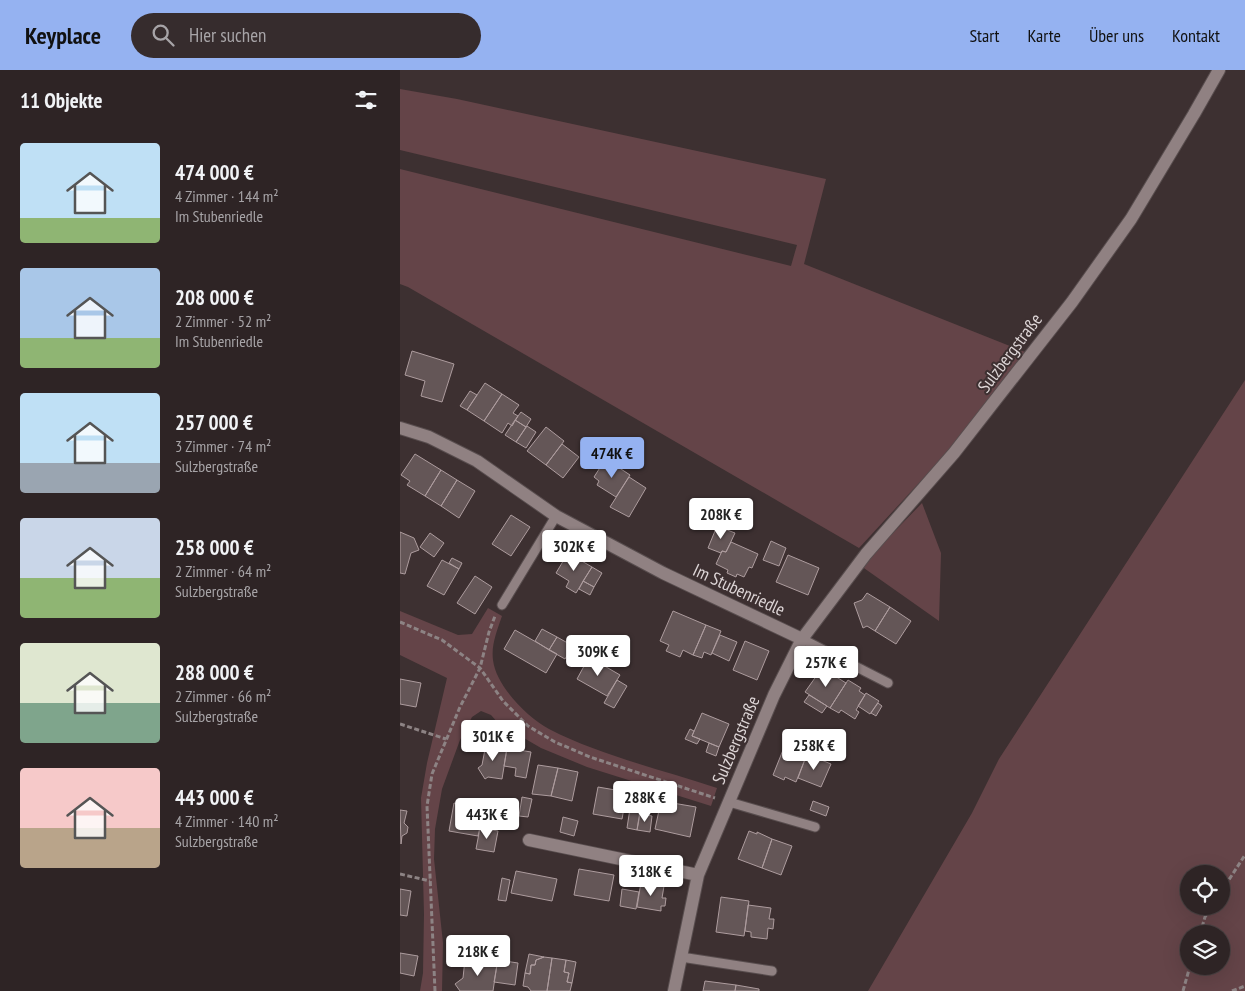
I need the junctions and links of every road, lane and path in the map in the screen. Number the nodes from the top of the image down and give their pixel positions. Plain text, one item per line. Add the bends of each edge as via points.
1 (1218, 70) edge
2 (400, 428) edge
3 (556, 516) junction
4 (502, 604) joint
5 (400, 622) edge
6 (802, 638) junction
7 (480, 668) junction
8 (888, 683) dead end
9 (400, 724) edge
10 (446, 739) junction
11 (712, 797) dead end
12 (729, 802) junction
13 (815, 828) dead end
14 (529, 840) dead end
15 (1245, 855) edge
16 (400, 874) edge
17 (698, 875) junction
18 (1230, 878) edge
19 (430, 881) junction
20 (681, 957) junction
21 (772, 971) dead end
22 (1187, 975) edge
23 (1245, 986) edge
24 (435, 991) edge
25 (674, 991) edge
26 (1183, 991) edge
27 (1232, 991) edge

1 - 6 street, Sulzbergstraße via 1131,218 1072,302 954,454 866,554
2 - 3 street, Im Stubenriedle via 430,437 476,461
3 - 4 lane
3 - 6 street, Im Stubenriedle via 663,573
4 - 7 path via 489,632
5 - 7 path via 442,640
6 - 8 lane
6 - 12 street, Sulzbergstraße
7 - 10 path
7 - 11 path via 503,701 528,726 555,742 590,757
9 - 10 path
10 - 19 path via 432,774 427,806
12 - 13 lane, Sulzbergstraße
12 - 17 street, Sulzbergstraße
14 - 17 street
15 - 18 path
16 - 19 path
17 - 20 street, Sulzbergstraße
19 - 24 path
20 - 21 lane
20 - 25 street, Sulzbergstraße
22 - 26 path
23 - 27 path

